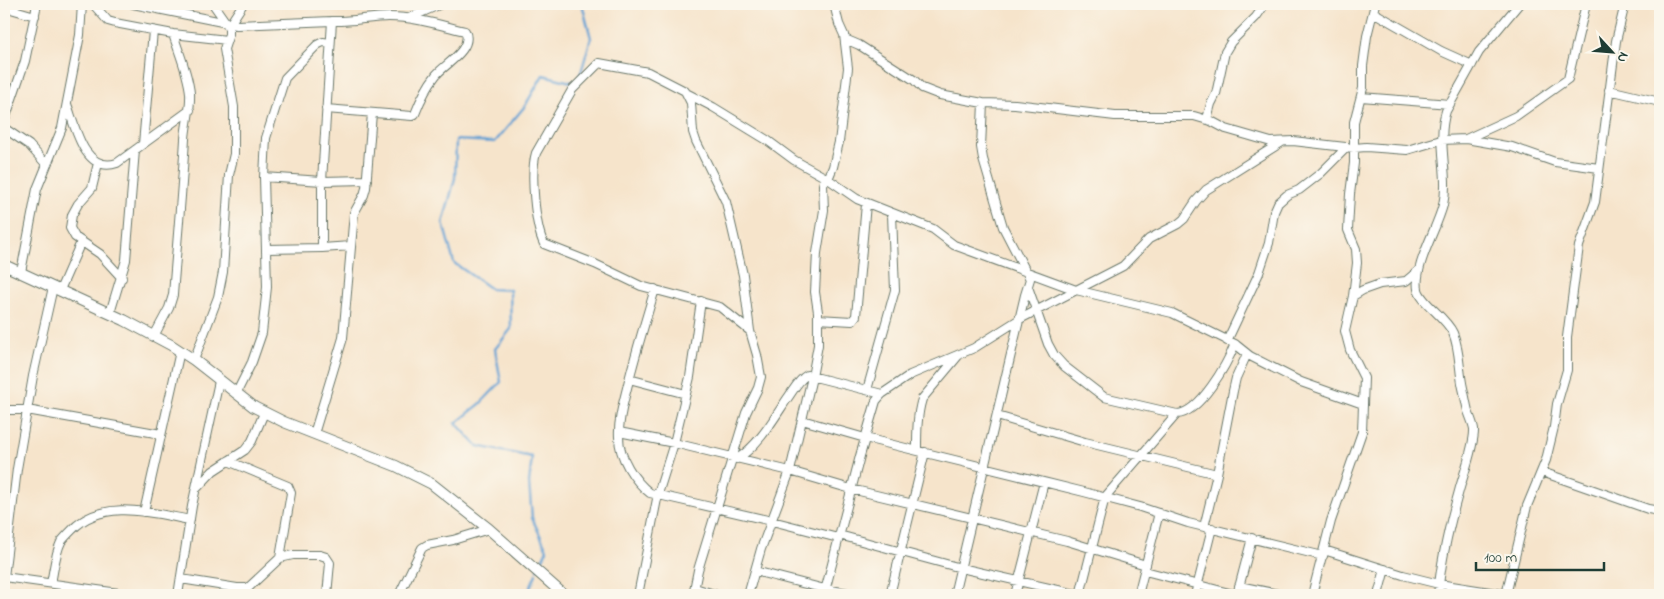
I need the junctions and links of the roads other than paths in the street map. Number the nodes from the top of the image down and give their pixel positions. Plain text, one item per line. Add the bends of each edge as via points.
1 (37, 4) edge
2 (82, 4) edge
3 (93, 4) edge
4 (133, 4) edge
5 (213, 4) edge
6 (243, 4) edge
7 (441, 4) edge
8 (834, 4) edge
9 (1265, 4) edge
10 (1519, 4) edge
11 (1586, 4) edge
12 (1625, 4) edge
13 (4, 8) edge
14 (1374, 8) edge
15 (35, 16) junction
16 (409, 18) junction
17 (332, 21) junction
18 (229, 24) junction
19 (154, 31) junction
20 (173, 34) junction
21 (845, 39) junction
22 (227, 40) junction
23 (330, 43) junction
24 (1472, 65) junction
25 (1609, 90) junction
26 (688, 94) junction
27 (1361, 97) junction
28 (1660, 102) edge
29 (983, 103) junction
30 (67, 104) junction
31 (1450, 104) junction
32 (326, 108) junction
33 (190, 110) junction
34 (372, 113) junction
35 (1207, 119) junction
36 (4, 122) edge
37 (4, 128) edge
38 (1466, 139) junction
39 (1441, 140) junction
40 (1283, 141) junction
41 (143, 144) junction
42 (1351, 147) junction
43 (135, 150) junction
44 (98, 163) junction
45 (46, 164) junction
46 (1599, 168) junction
47 (264, 177) junction
48 (828, 179) junction
49 (367, 180) junction
50 (322, 181) junction
51 (866, 204) junction
52 (892, 214) junction
53 (81, 242) junction
54 (351, 246) junction
55 (322, 248) junction
56 (266, 249) junction
57 (4, 265) edge
58 (1420, 268) junction
59 (21, 272) junction
60 (1026, 272) junction
61 (122, 278) junction
62 (1028, 287) junction
63 (57, 288) junction
64 (655, 289) junction
65 (1076, 290) junction
66 (1353, 296) junction
67 (701, 301) junction
68 (1035, 312) junction
69 (110, 313) junction
70 (818, 318) junction
71 (1020, 319) junction
72 (750, 331) junction
73 (154, 336) junction
74 (1231, 343) junction
75 (180, 351) junction
76 (961, 353) junction
77 (1247, 354) junction
78 (194, 360) junction
79 (812, 376) junction
80 (630, 379) junction
81 (219, 381) junction
82 (867, 390) junction
83 (236, 394) junction
84 (686, 394) junction
85 (882, 394) junction
86 (1363, 404) junction
87 (4, 410) edge
88 (27, 410) junction
89 (264, 413) junction
90 (1177, 414) junction
91 (997, 416) junction
92 (802, 420) junction
93 (619, 432) junction
94 (161, 434) junction
95 (314, 434) junction
96 (866, 438) junction
97 (674, 442) junction
98 (917, 450) junction
99 (925, 452) junction
100 (1141, 455) junction
101 (735, 458) junction
102 (228, 461) junction
103 (984, 467) junction
104 (790, 471) junction
105 (1542, 472) junction
106 (1217, 474) junction
107 (1044, 482) junction
108 (197, 488) junction
109 (851, 490) junction
110 (658, 494) junction
111 (1105, 497) junction
112 (913, 504) junction
113 (716, 508) junction
114 (1660, 511) edge
115 (144, 512) junction
116 (1159, 513) junction
117 (972, 517) junction
118 (190, 520) junction
119 (772, 521) junction
120 (1208, 527) junction
121 (489, 529) junction
122 (1031, 533) junction
123 (838, 537) junction
124 (1252, 538) junction
125 (1093, 548) junction
126 (901, 551) junction
127 (1324, 553) junction
128 (280, 558) junction
129 (961, 568) junction
130 (1145, 568) junction
131 (1385, 569) junction
132 (755, 571) junction
133 (4, 577) edge
134 (180, 579) junction
135 (1018, 580) junction
136 (52, 583) junction
137 (1197, 584) junction
138 (1439, 584) junction
139 (1239, 586) junction
140 (694, 592) edge
141 (824, 592) edge
142 (133, 595) edge
143 (178, 595) edge
144 (327, 595) edge
145 (399, 595) edge
146 (564, 595) edge
147 (638, 595) edge
148 (717, 595) edge
149 (748, 595) edge
150 (859, 595) edge
151 (890, 595) edge
152 (954, 595) edge
153 (1015, 595) edge
154 (1077, 595) edge
155 (1138, 595) edge
156 (1194, 595) edge
157 (1237, 595) edge
158 (1283, 595) edge
159 (1312, 595) edge
160 (1378, 595) edge
161 (1438, 595) edge
162 (1507, 595) edge

1 - 15 street
2 - 30 street via 80,35
3 - 19 street via 108,20
4 - 18 street
5 - 18 street
6 - 18 street
7 - 16 street
8 - 21 street
9 - 35 street via 1225,52
10 - 24 street
11 - 38 street via 1568,78 1516,116
12 - 25 street
13 - 15 street
14 - 24 street via 1441,51
14 - 27 street via 1367,36
15 - 36 street via 25,61
16 - 17 street
16 - 34 street via 465,31 467,40 453,61 435,76 415,114
17 - 18 street
17 - 23 street
18 - 22 street
19 - 20 street
19 - 41 street
20 - 22 street
20 - 33 street via 186,75
21 - 29 street via 922,88 955,99
21 - 48 street via 848,68 840,142
22 - 78 street via 224,49 234,107 234,154 229,175 223,272 218,297
23 - 32 street
23 - 47 street via 317,45 285,78 266,138
24 - 31 street
25 - 28 street
25 - 46 street
26 - 48 street via 713,106
26 - 64 street via 648,72 599,63 572,90 534,161 535,204 544,244
26 - 72 street via 696,141 726,202 743,275
27 - 31 street
27 - 42 street
29 - 35 street via 1115,116
29 - 60 street via 983,159 1003,227
30 - 44 street via 83,147
30 - 45 street via 60,136
31 - 39 street via 1443,121
32 - 34 street
32 - 50 street
33 - 41 street
33 - 73 street via 173,295
34 - 49 street
35 - 40 street via 1250,137
37 - 45 street via 29,145
38 - 39 street
38 - 46 street via 1512,147 1555,162
39 - 42 street via 1407,150
39 - 58 street via 1444,197
40 - 42 street
40 - 65 street via 1206,190 1184,219 1149,239 1123,266
41 - 43 street
42 - 66 street via 1348,230 1357,255
42 - 74 street via 1321,174 1278,203 1259,273
43 - 44 street via 112,165
43 - 61 street
44 - 53 street via 92,188 72,215 71,233
45 - 59 street via 37,189
46 - 105 street via 1595,202 1579,246 1567,337 1567,370
47 - 50 street
47 - 56 street
48 - 51 street
48 - 70 street via 823,185 824,210 817,253 815,292
49 - 50 street
49 - 54 street via 364,195 354,213
50 - 55 street
51 - 52 street
51 - 70 street via 856,316 852,321
52 - 60 street via 933,229 954,245
52 - 82 street via 895,290
53 - 61 street via 100,254
53 - 63 street
54 - 55 street
54 - 95 street via 343,338
55 - 56 street
56 - 83 street via 267,288 262,333
57 - 59 street
58 - 66 street via 1406,281 1380,284
58 - 138 street via 1420,295 1444,320 1454,338 1474,428 1443,554
59 - 63 street
60 - 62 street via 1030,279
60 - 65 street
61 - 69 street
62 - 68 street
62 - 71 street
63 - 69 street
63 - 88 street
64 - 67 street
64 - 80 street
65 - 68 street
65 - 74 street via 1172,313
66 - 86 street via 1345,331 1364,378
67 - 72 street via 720,307
67 - 84 street
68 - 71 street
68 - 90 street via 1054,355 1100,395
69 - 73 street
70 - 79 street via 818,345
71 - 76 street
71 - 91 street
72 - 101 street via 761,377 746,413
73 - 75 street
74 - 77 street
74 - 90 street via 1227,363 1200,402 1187,412
75 - 78 street
75 - 94 street
76 - 85 street via 910,375
76 - 98 street via 922,399
77 - 86 street via 1301,382
77 - 106 street via 1236,378
78 - 81 street
79 - 82 street
79 - 92 street
79 - 101 street via 803,377 749,450
80 - 84 street
80 - 93 street
81 - 83 street
81 - 108 street
82 - 85 street
83 - 89 street
84 - 97 street
85 - 96 street via 876,402
86 - 127 street via 1362,432 1331,521
87 - 88 street
88 - 94 street
88 - 133 street
89 - 95 street
89 - 102 street via 252,441
90 - 100 street
91 - 100 street
91 - 103 street
92 - 96 street
92 - 104 street
93 - 97 street
93 - 110 street via 625,460 637,481 650,493
94 - 115 street
95 - 121 street via 426,481
96 - 98 street
96 - 109 street
97 - 101 street
97 - 110 street
98 - 99 street
99 - 103 street
99 - 112 street
100 - 106 street
100 - 111 street
101 - 104 street
101 - 113 street
102 - 108 street
102 - 128 street via 290,489
103 - 107 street
103 - 117 street
104 - 109 street
104 - 119 street
105 - 114 street
105 - 162 street via 1529,501
106 - 120 street
107 - 111 street
107 - 122 street
108 - 118 street
109 - 112 street
109 - 123 street
110 - 113 street
110 - 147 street
111 - 116 street
111 - 125 street
112 - 117 street
112 - 126 street
113 - 119 street
113 - 140 street
115 - 118 street
115 - 136 street via 108,512 77,525 62,541
116 - 120 street
116 - 130 street
117 - 122 street
117 - 129 street
118 - 134 street
119 - 123 street
119 - 132 street
120 - 124 street
120 - 137 street
121 - 145 street via 426,545
121 - 146 street
122 - 125 street
122 - 135 street
123 - 126 street
123 - 141 street
124 - 127 street
124 - 139 street
125 - 130 street
125 - 154 street
126 - 129 street
126 - 151 street
127 - 131 street
127 - 159 street
128 - 134 street via 248,588
128 - 144 street via 293,555 326,557 330,563
129 - 135 street
129 - 152 street
130 - 137 street
130 - 155 street
131 - 138 street
131 - 160 street
132 - 141 street
132 - 149 street
133 - 136 street
134 - 143 street
135 - 153 street
135 - 154 street
136 - 142 street
137 - 156 street
137 - 157 street
138 - 161 street
138 - 162 street
139 - 157 street
139 - 158 street
140 - 148 street
141 - 150 street

